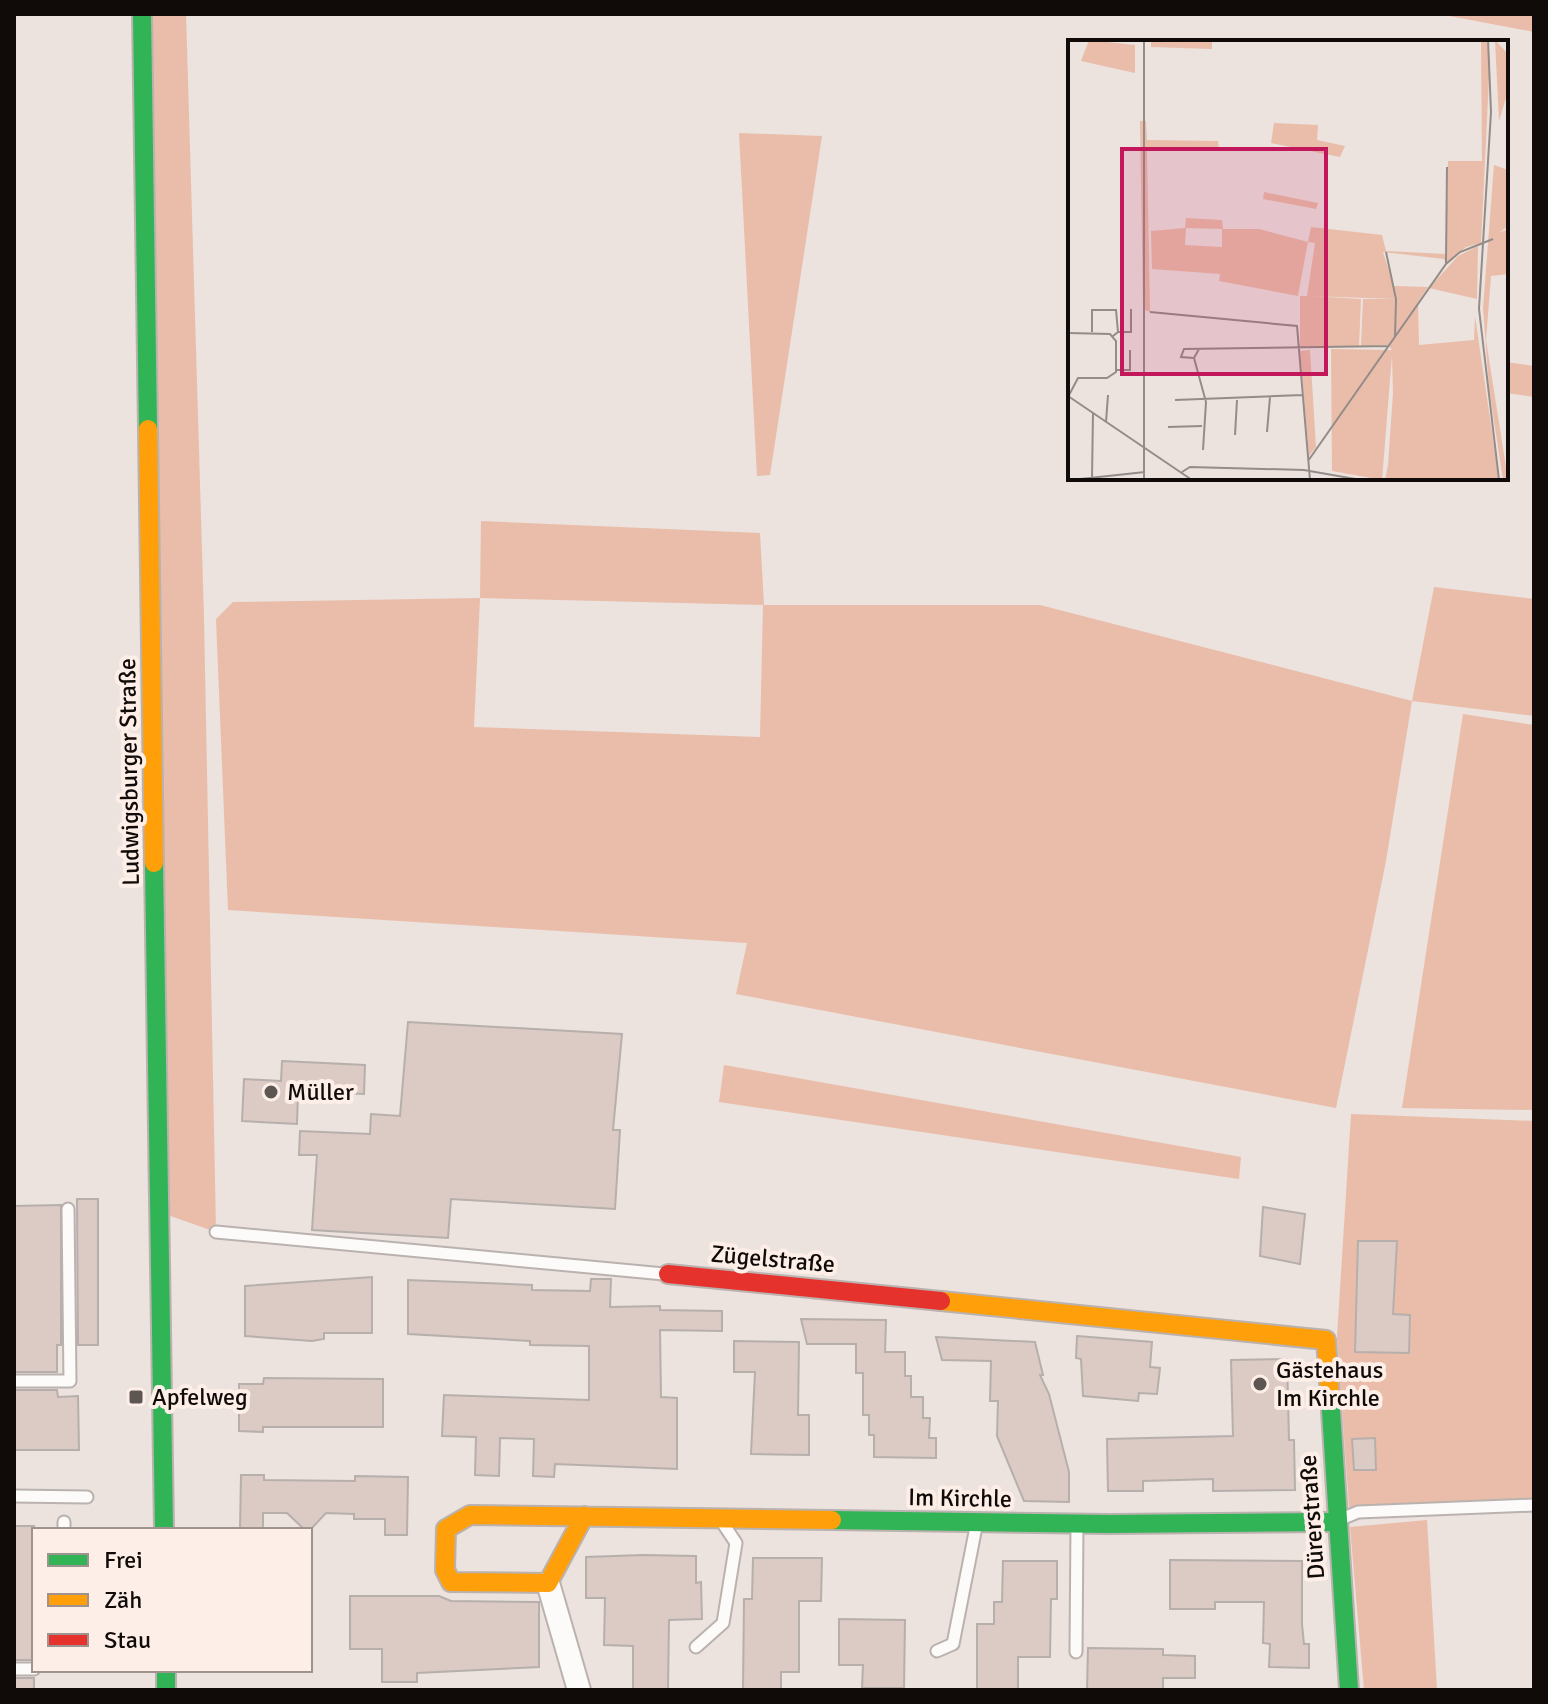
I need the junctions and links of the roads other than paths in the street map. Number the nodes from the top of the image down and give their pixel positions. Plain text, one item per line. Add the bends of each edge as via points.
1 (142, 14) edge
2 (68, 1209) dead end
3 (216, 1232) dead end
4 (668, 1274) joint
5 (1326, 1340) joint
6 (14, 1381) edge
7 (14, 1496) edge
8 (87, 1497) dead end
9 (1534, 1505) edge
10 (584, 1516) junction
11 (719, 1518) junction
12 (977, 1522) junction
13 (1335, 1522) junction
14 (1077, 1524) junction
15 (164, 1528) edge
16 (548, 1583) junction
17 (696, 1647) dead end
18 (937, 1651) dead end
19 (1076, 1652) dead end
20 (579, 1690) edge
21 (1349, 1690) edge

1 - 15 street, Ludwigsburger Straße
2 - 6 lane via 70,1381
3 - 4 lane, Zügelstraße
4 - 5 street, Zügelstraße
5 - 13 street, Dürerstraße
7 - 8 lane
9 - 13 lane via 1358,1512
10 - 11 street, Im Kirchle
10 - 16 street
10 - 16 street, Im Kirchle via 470,1515 446,1529 445,1570 451,1582
11 - 12 street, Im Kirchle
11 - 17 lane via 736,1543 723,1623
12 - 14 street, Im Kirchle
12 - 18 lane via 953,1644
13 - 14 street, Im Kirchle
13 - 21 street, Dürerstraße
14 - 19 lane
16 - 20 street

